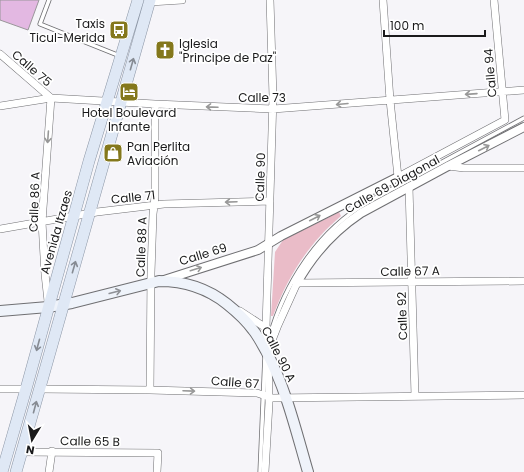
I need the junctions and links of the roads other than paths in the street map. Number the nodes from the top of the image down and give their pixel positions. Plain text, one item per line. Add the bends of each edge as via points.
1 (49, 0) edge
2 (182, 0) edge
3 (270, 0) edge
4 (383, 0) edge
5 (494, 0) edge
6 (150, 1) edge
7 (135, 5) edge
8 (0, 54) edge
9 (121, 56) junction
10 (524, 90) edge
11 (502, 91) junction
12 (50, 98) junction
13 (390, 100) junction
14 (108, 101) junction
15 (121, 102) junction
16 (155, 104) junction
17 (0, 106) edge
18 (273, 109) junction
19 (524, 118) edge
20 (524, 127) edge
21 (448, 166) junction
22 (524, 168) edge
23 (398, 177) junction
24 (410, 187) junction
25 (270, 201) junction
26 (154, 206) junction
27 (89, 213) junction
28 (74, 216) junction
29 (42, 222) junction
30 (0, 229) edge
31 (269, 243) junction
32 (524, 280) edge
33 (155, 282) junction
34 (412, 282) junction
35 (297, 283) junction
36 (220, 298) junction
37 (63, 305) junction
38 (48, 307) junction
39 (0, 311) edge
40 (266, 328) junction
41 (267, 350) junction
42 (0, 388) edge
43 (26, 389) junction
44 (40, 389) junction
45 (150, 390) junction
46 (524, 395) edge
47 (415, 396) junction
48 (268, 398) junction
49 (286, 398) junction
50 (22, 452) junction
51 (52, 452) junction
52 (3, 460) edge
53 (2, 472) edge
54 (16, 472) edge
55 (49, 472) edge
56 (157, 472) edge
57 (260, 472) edge
58 (265, 472) edge
59 (308, 472) edge

1 - 9 lane via 40,24
2 - 6 street
3 - 18 street, Calle 90
4 - 13 street
5 - 11 street, Calle 94
15 -> 6 main road
7 - 9 main road, Avenida Itzaes
8 - 12 street, Calle 75
9 - 14 main road, Avenida Itzaes
10 - 11 street, Calle 73
11 -> 13 street, Calle 73
11 - 23 street, Calle 94 via 504,120
12 - 14 street, Calle 73
12 - 17 street, Calle 73
12 -> 29 street, Calle 86 A
13 -> 18 street, Calle 73
13 - 23 street
14 - 15 street, Calle 73
14 - 28 main road, Avenida Itzaes
15 - 16 street, Calle 73
15 - 27 main road
18 -> 16 street, Calle 73
16 - 26 street, Calle 88 A
18 - 25 street, Calle 90
19 - 41 lane via 364,204 336,224 314,249 290,286 276,319
21 -> 20 street, Calle 69 Diagonal
21 - 22 street
21 - 24 street, Calle 69 Diagonal
31 -> 23 street, Calle 69
24 - 34 street, Calle 92
24 - 35 street, Calle 69 Diagonal via 343,226 303,271
25 -> 26 street, Calle 71
25 - 31 street, Calle 90
26 - 27 street, Calle 71
26 - 33 street, Calle 88 A
27 - 28 street, Calle 71
37 -> 27 main road
28 - 29 street, Calle 71
28 - 38 main road, Avenida Itzaes
29 - 30 street, Calle 71
29 - 38 street, Calle 86 A
33 -> 31 street, Calle 69 via 258,250
31 - 40 street, Calle 90
32 - 34 street, Calle 67 A
33 - 36 main road, Calle 90 A via 178,282
37 -> 33 main road, Calle 69
33 - 45 street, Calle 88 A
34 - 35 street, Calle 67 A
34 - 47 street, Calle 92
35 - 41 street, Calle 69 Diagonal
36 - 40 street
36 - 41 main road, Calle 90 A via 253,329
37 - 38 main road, Calle 69
37 - 44 main road
38 - 39 main road, Calle 69
38 -> 43 main road, Avenida Itzaes
40 - 41 street, Calle 90
41 - 48 street, Calle 90
41 - 49 main road, Calle 90 A
42 - 43 street
43 - 52 main road, Avenida Itzaes
44 - 45 street, Calle 67
50 -> 44 main road
45 -> 48 street, Calle 67 via 257,393
46 - 47 street, Calle 67
47 - 49 street, Calle 67
48 - 49 street, Calle 67
48 - 57 lane
48 - 58 street
49 - 59 main road, Calle 90 A
50 - 51 street, Calle 65 B
50 - 54 main road
51 - 55 street
51 - 56 street, Calle 65 B via 158,453
52 - 53 main road, Avenida Itzaes

